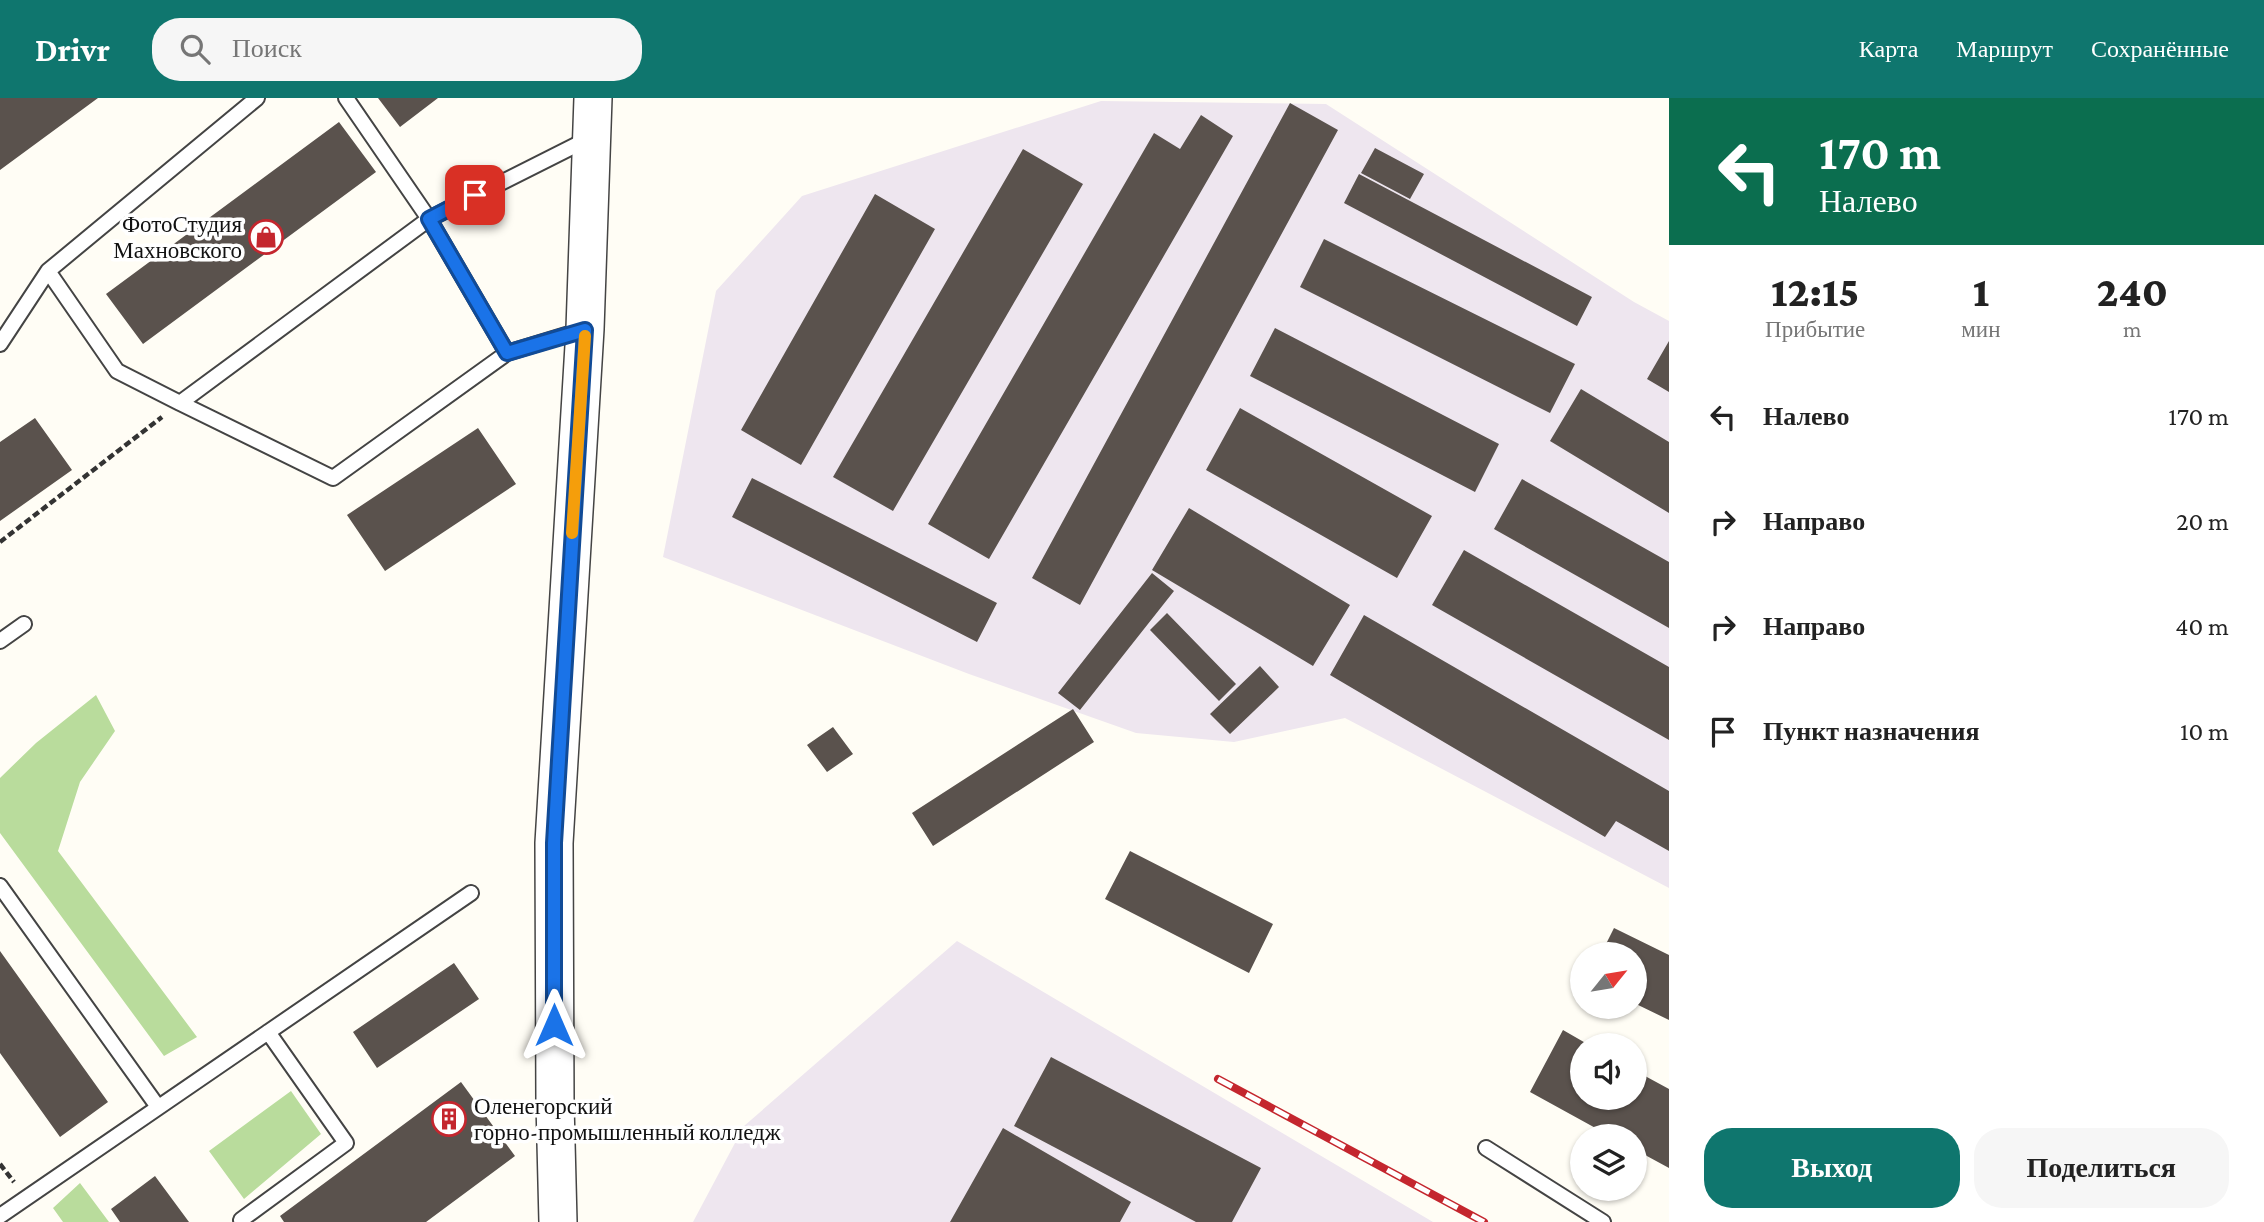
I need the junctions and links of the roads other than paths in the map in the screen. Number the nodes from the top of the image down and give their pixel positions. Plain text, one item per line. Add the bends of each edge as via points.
1 (257, 98) edge
2 (346, 98) edge
3 (593, 98) edge
4 (592, 137) junction
5 (429, 219) junction
6 (48, 271) junction
7 (585, 330) junction
8 (0, 344) edge
9 (507, 353) junction
10 (180, 403) junction
11 (24, 624) dead end
12 (0, 641) edge
13 (0, 886) edge
14 (471, 893) dead end
15 (268, 1032) junction
16 (158, 1107) junction
17 (1486, 1148) dead end
18 (0, 1216) edge
19 (242, 1220) edge
20 (558, 1222) edge
21 (1603, 1222) edge

1 - 6 lane
2 - 5 lane
3 - 4 street
4 - 5 lane
4 - 7 street
5 - 9 lane
5 - 10 lane
6 - 8 lane
6 - 10 lane via 117,371
7 - 9 lane
7 - 20 street via 554,843
9 - 10 lane via 333,478
11 - 12 lane
13 - 16 lane
14 - 15 lane
15 - 16 lane
15 - 19 lane via 346,1143
16 - 18 lane
17 - 21 lane

